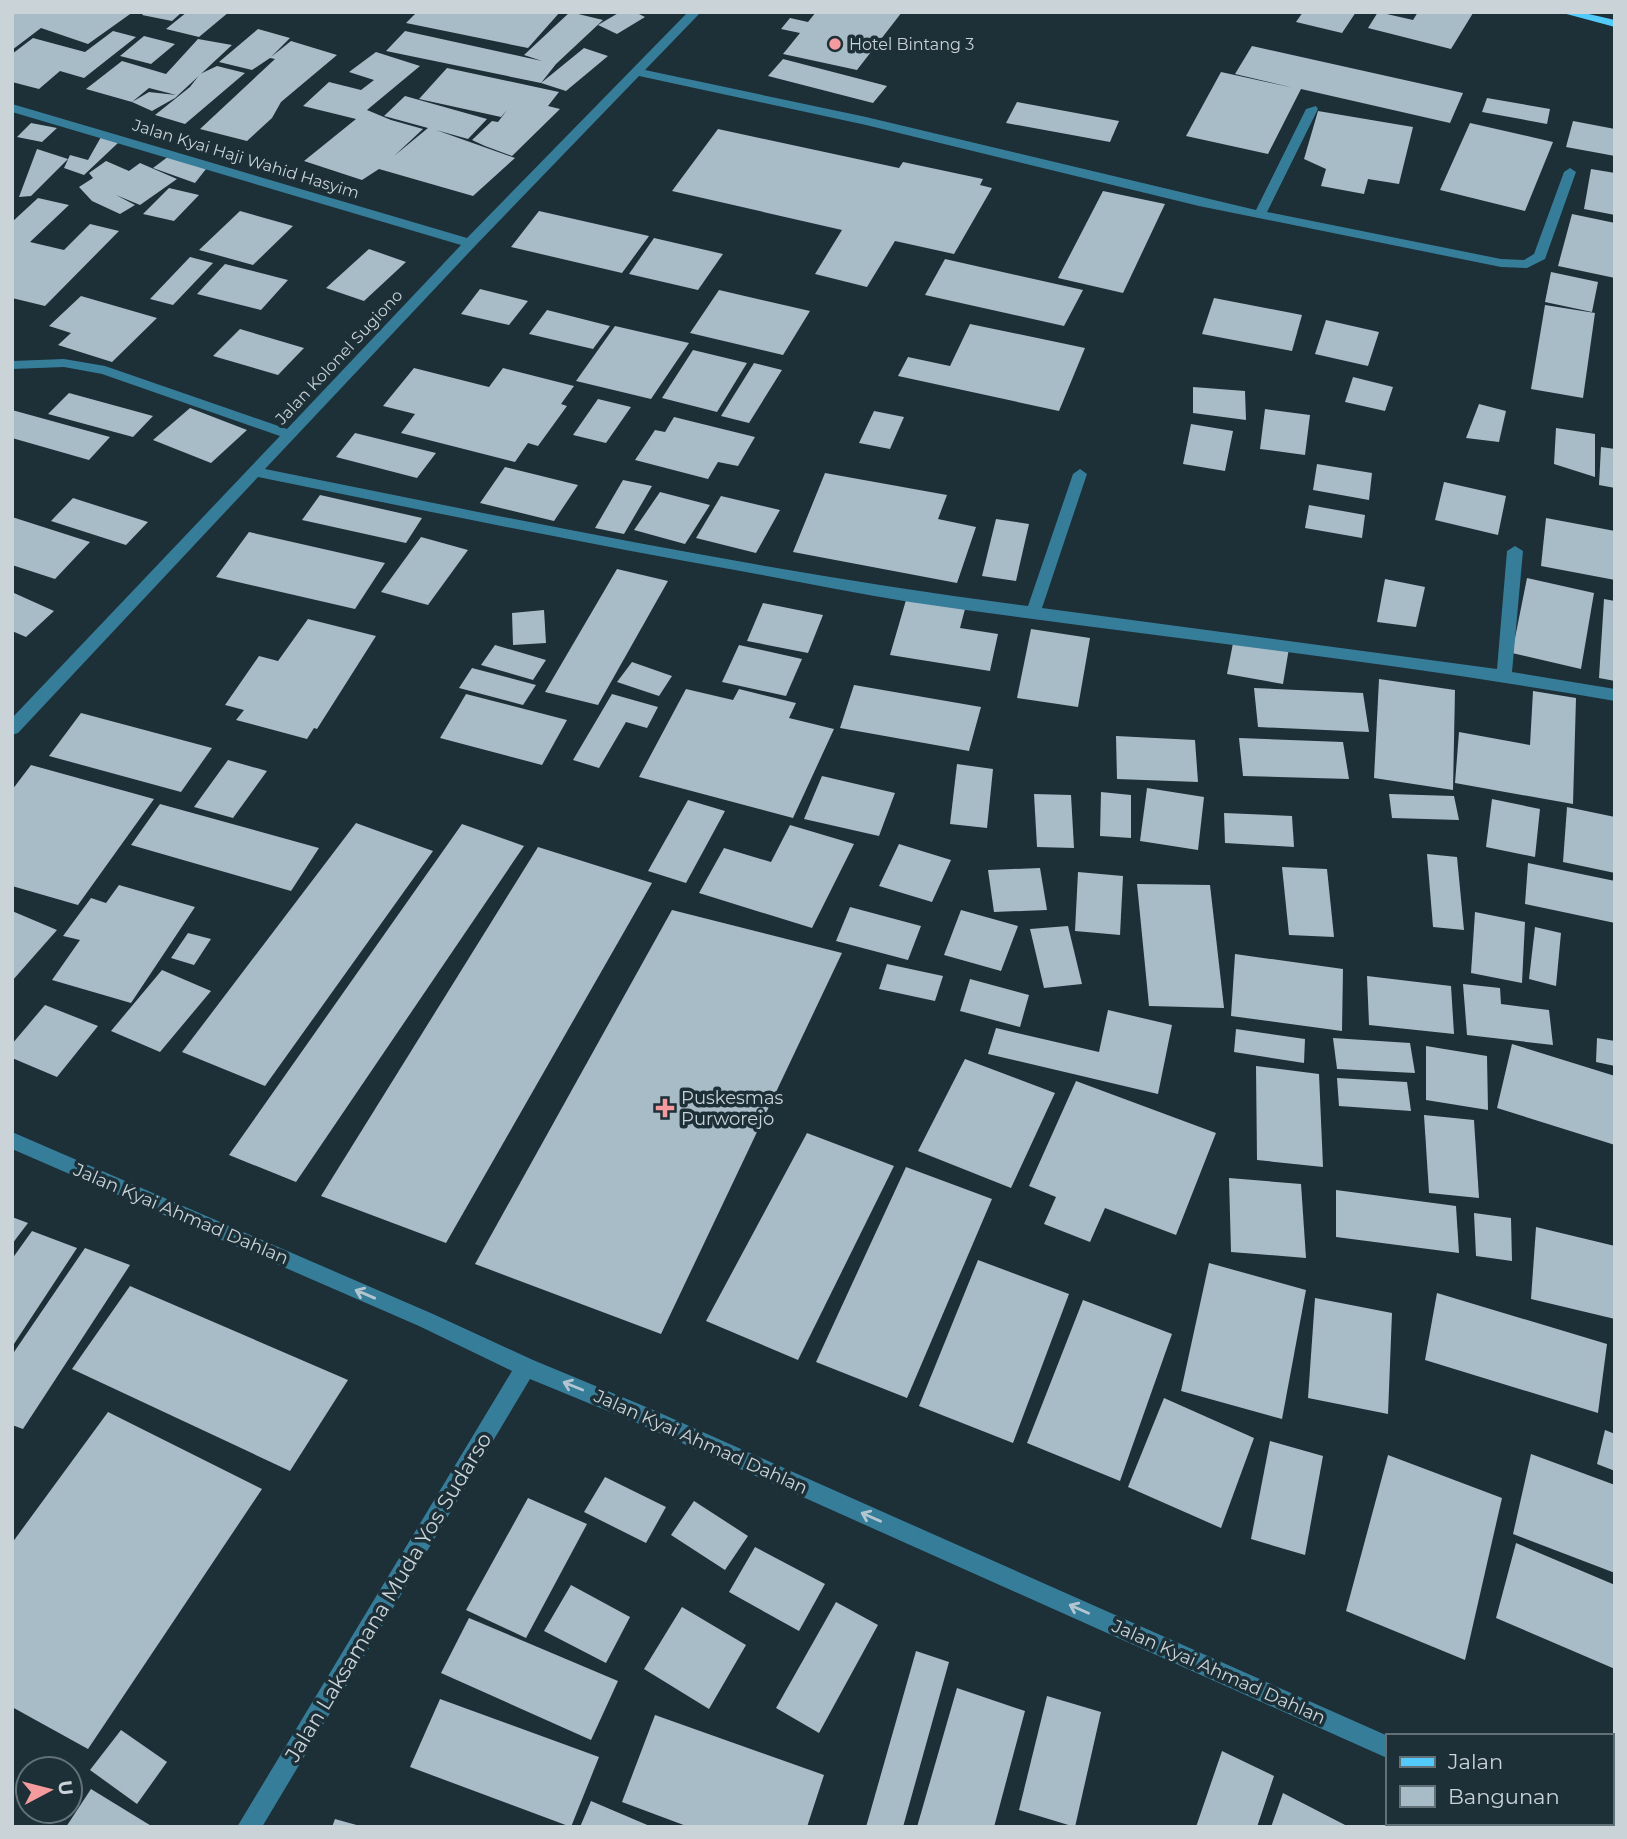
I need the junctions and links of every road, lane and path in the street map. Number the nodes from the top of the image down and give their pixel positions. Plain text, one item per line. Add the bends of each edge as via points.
1 (695, 12) edge
2 (1568, 13) edge
3 (1615, 24) edge
4 (636, 72) junction
5 (12, 107) edge
6 (1312, 109) dead end
7 (1570, 172) dead end
8 (1261, 214) junction
9 (470, 243) junction
10 (12, 365) edge
11 (290, 435) junction
12 (256, 472) junction
13 (1080, 474) dead end
14 (1515, 551) dead end
15 (1033, 613) junction
16 (1504, 676) junction
17 (1615, 695) edge
18 (12, 729) edge
19 (12, 1140) edge
20 (526, 1367) junction
21 (1386, 1747) edge
22 (249, 1827) edge

1 - 4 street, Jalan Kolonel Sugiono
2 - 3 main road
4 - 8 street
4 - 9 street, Jalan Kolonel Sugiono
5 - 9 street, Jalan Kyai Haji Wahid Hasyim
6 - 8 street
7 - 8 street via 1540,256 1527,264 1501,263
9 - 11 street, Jalan Kolonel Sugiono
10 - 11 street via 64,363 105,370
11 - 12 street, Jalan Kolonel Sugiono
12 - 15 street via 626,546 908,596
12 - 18 street, Jalan Kolonel Sugiono
13 - 15 street
14 - 16 street
15 - 16 street
16 - 17 street
20 -> 19 street, Jalan Kyai Ahmad Dahlan
21 -> 20 street, Jalan Kyai Ahmad Dahlan
20 - 22 street, Jalan Laksamana Muda Yos Sudarso

